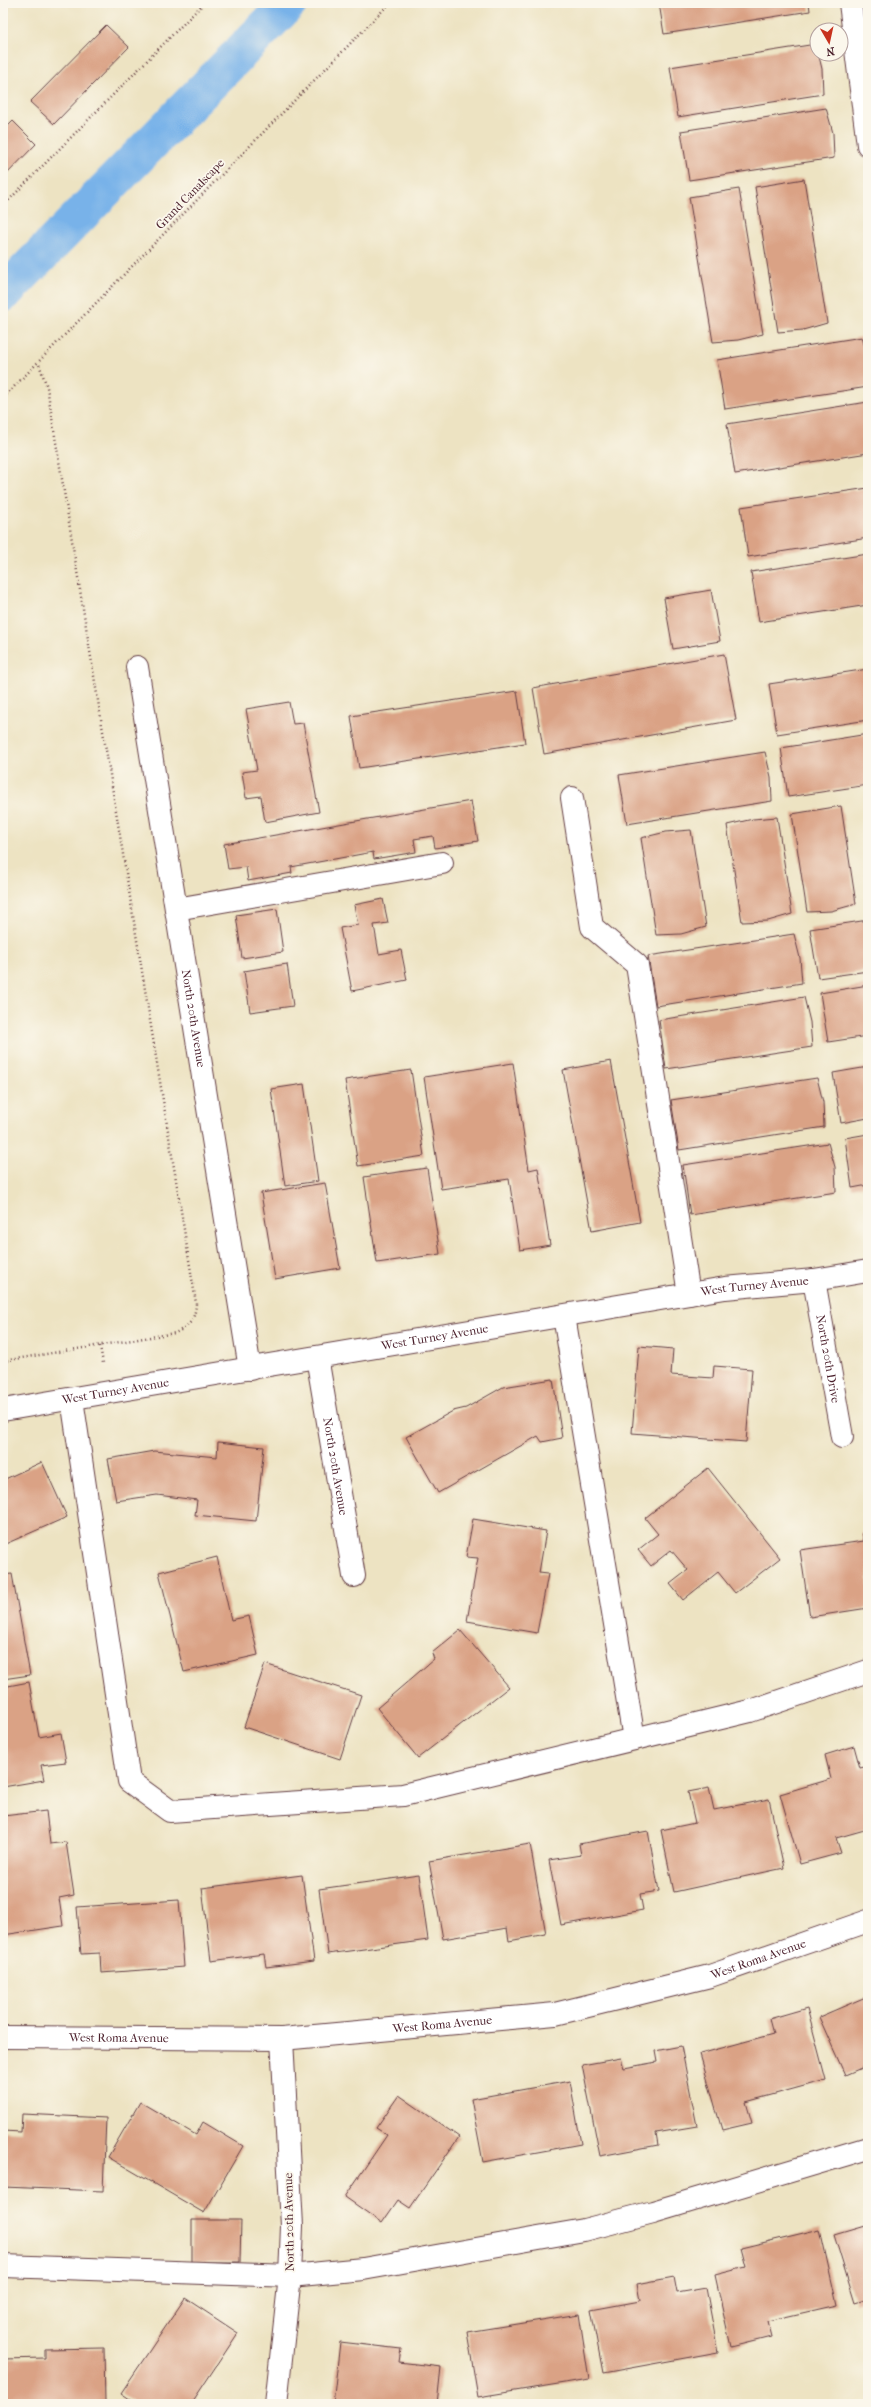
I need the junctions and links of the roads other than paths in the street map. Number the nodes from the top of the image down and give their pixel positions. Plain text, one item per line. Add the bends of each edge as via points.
1 (850, 3) edge
2 (868, 145) edge
3 (137, 667) dead end
4 (572, 798) dead end
5 (442, 862) dead end
6 (176, 909) junction
7 (868, 1270) edge
8 (814, 1280) junction
9 (689, 1294) junction
10 (564, 1316) junction
11 (317, 1357) junction
12 (250, 1369) junction
13 (72, 1399) junction
14 (3, 1410) edge
15 (842, 1437) dead end
16 (354, 1576) dead end
17 (868, 1671) edge
18 (634, 1739) junction
19 (868, 1921) edge
20 (3, 2037) edge
21 (282, 2039) junction
22 (868, 2148) edge
23 (3, 2266) edge
24 (290, 2276) junction
25 (276, 2404) edge

1 - 2 street
3 - 6 street, North 20th Avenue
4 - 9 street via 592,927 637,965
5 - 6 street
6 - 12 street, North 20th Avenue
7 - 8 street, West Turney Avenue
8 - 9 street, West Turney Avenue
8 - 15 street, North 20th Drive
9 - 10 street, West Turney Avenue
10 - 11 street, West Turney Avenue
10 - 18 street
11 - 12 street, West Turney Avenue
11 - 16 street, North 20th Avenue
12 - 13 street, West Turney Avenue
13 - 14 street, West Turney Avenue
13 - 18 street via 129,1782 170,1811 403,1795
17 - 18 street via 750,1711
19 - 21 street, West Roma Avenue via 710,1976 556,2014
20 - 21 street, West Roma Avenue
21 - 24 street, North 20th Avenue via 292,2226
22 - 24 street via 584,2230 363,2269
23 - 24 street
24 - 25 street, North 20th Avenue

